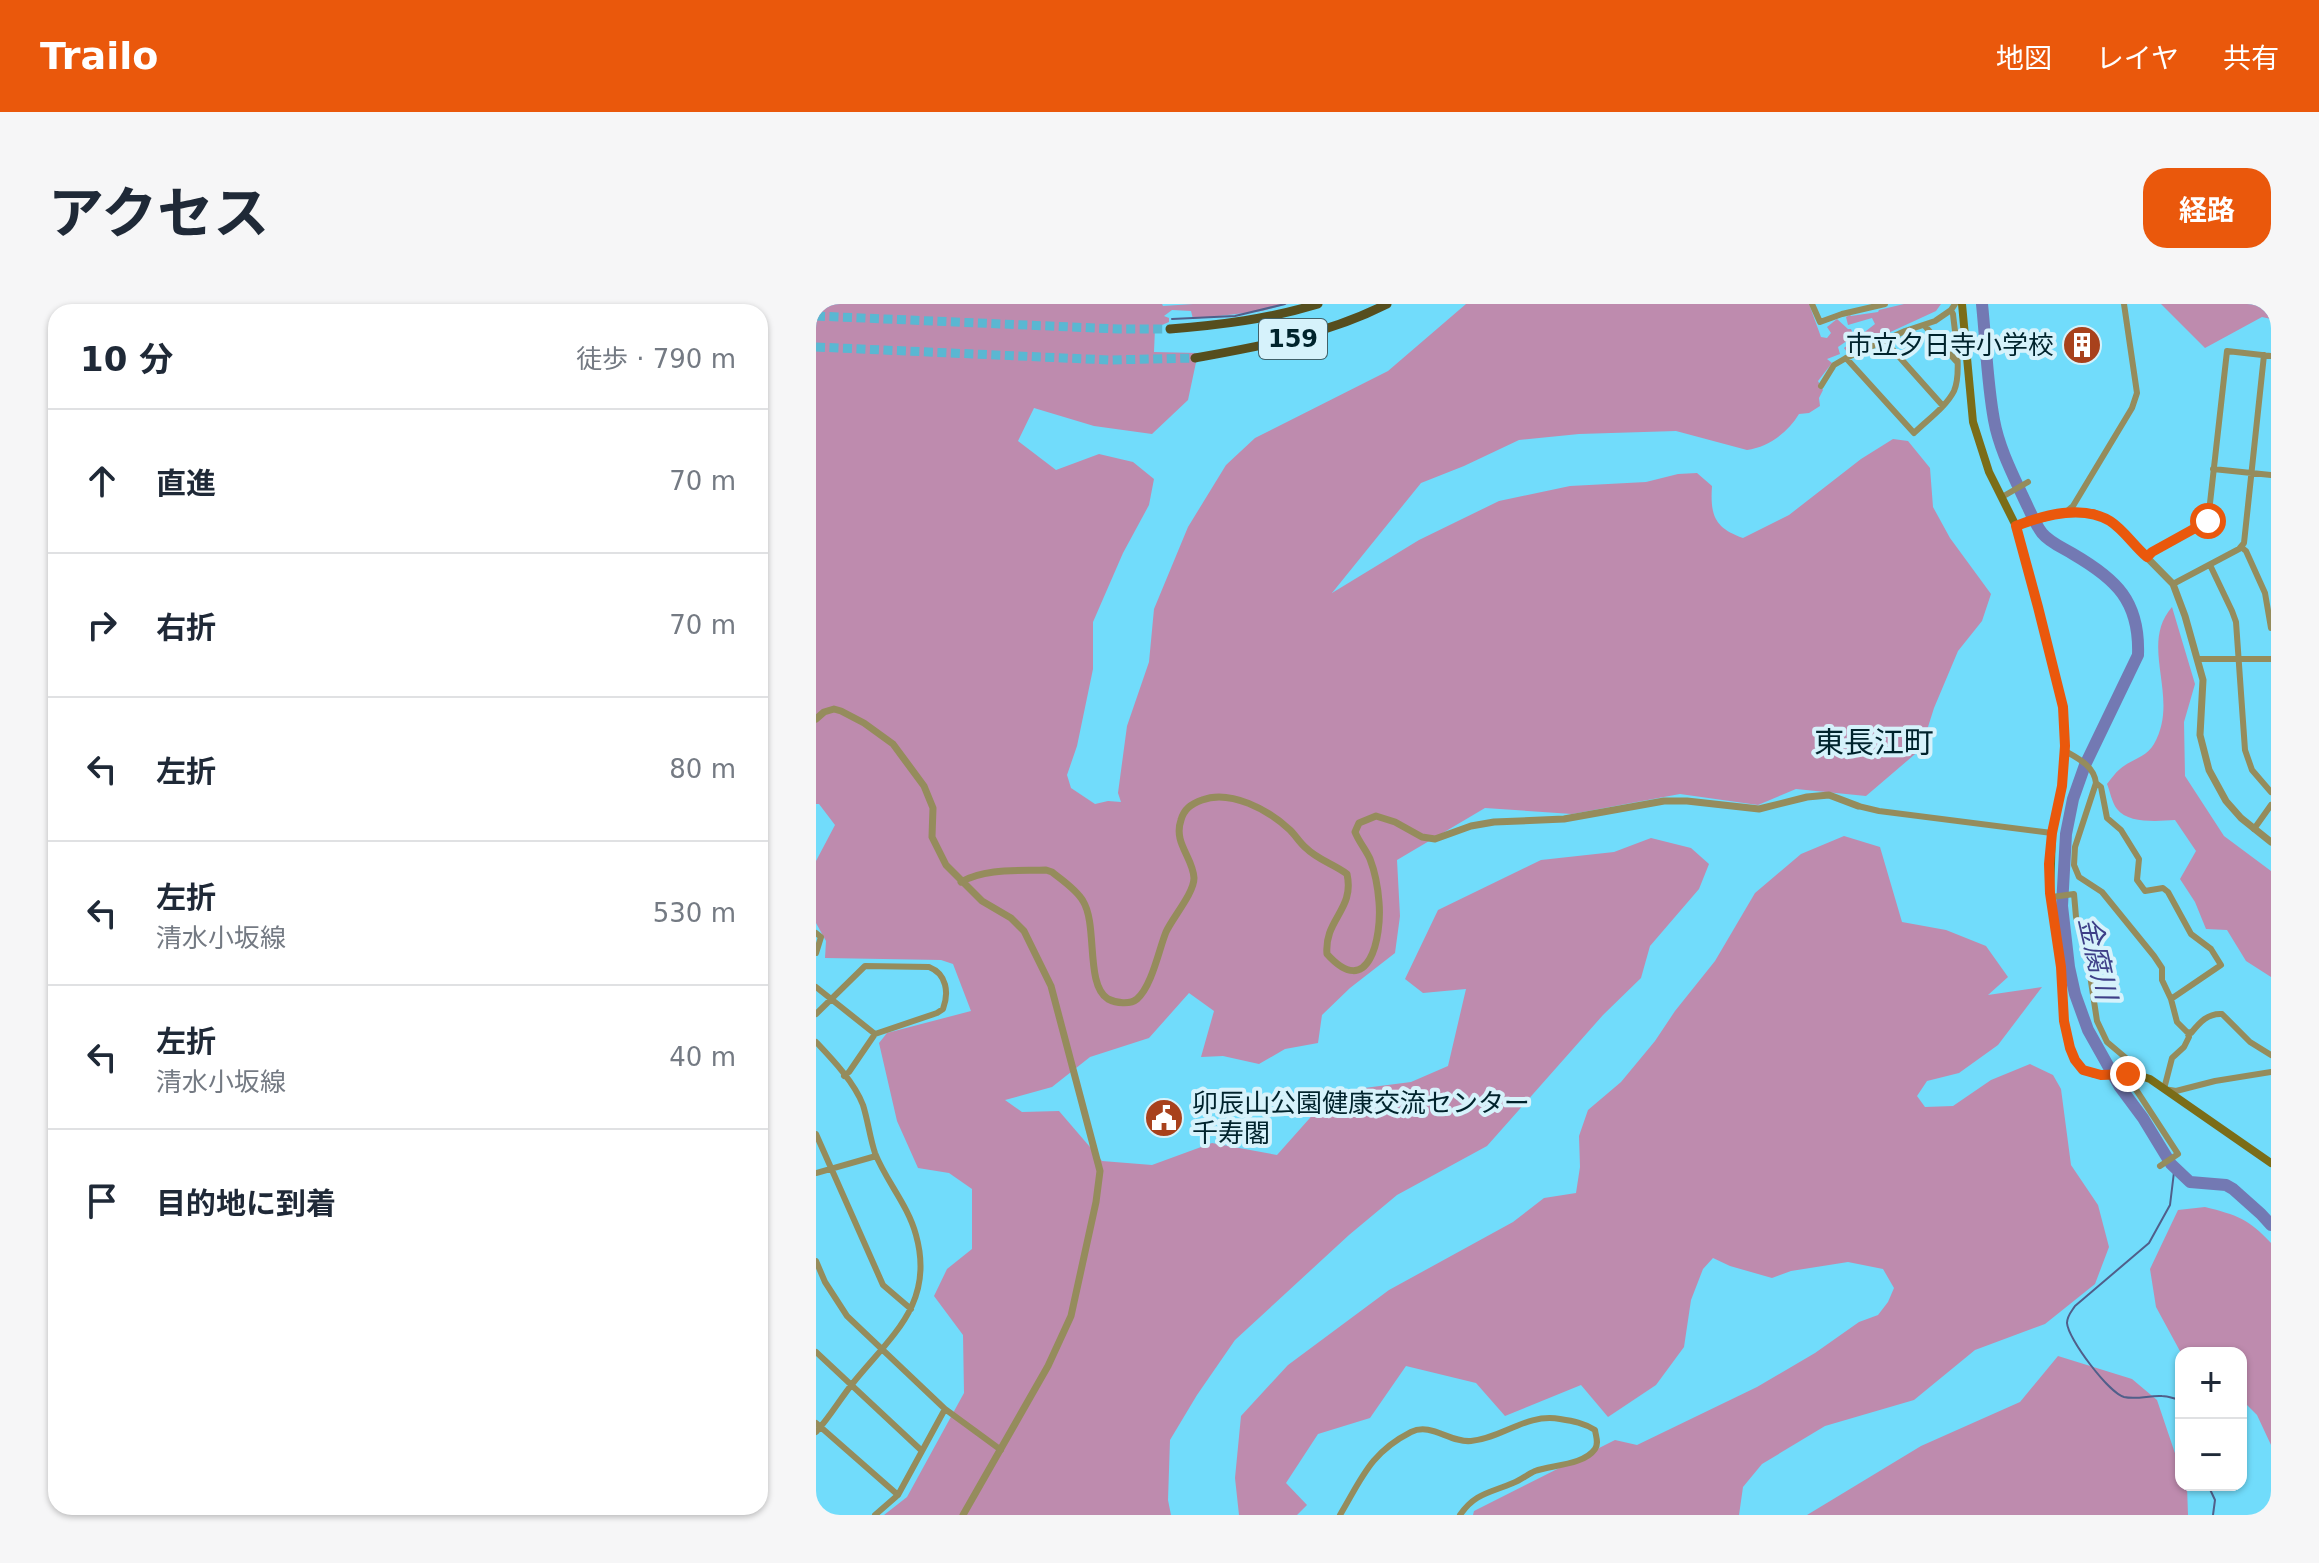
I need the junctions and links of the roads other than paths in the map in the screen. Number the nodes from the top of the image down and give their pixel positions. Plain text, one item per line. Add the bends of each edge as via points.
1 (1318, 304) edge
2 (1387, 304) edge
3 (1812, 304) edge
4 (1843, 304) edge
5 (1885, 304) edge
6 (1962, 304) edge
7 (2124, 304) edge
8 (1953, 307) edge
9 (1846, 313) junction
10 (1924, 325) junction
11 (1170, 329) tunnel mouth
12 (1885, 341) junction
13 (2268, 355) edge
14 (1195, 358) tunnel mouth
15 (1846, 358) junction
16 (1957, 363) junction
17 (1821, 386) dead end
18 (1943, 406) junction
19 (2213, 469) junction
20 (2250, 473) junction
21 (2271, 475) edge
22 (2028, 482) dead end
23 (2005, 496) junction
24 (2066, 512) junction
25 (2020, 524) junction
26 (2241, 547) junction
27 (2147, 557) junction
28 (2210, 565) junction
29 (2173, 584) junction
30 (2271, 628) edge
31 (2198, 659) junction
32 (2271, 659) edge
33 (2239, 660) junction
34 (816, 719) edge
35 (2065, 751) junction
36 (2096, 780) junction
37 (2271, 792) edge
38 (2271, 805) edge
39 (1858, 806) joint
40 (2254, 829) junction
41 (2052, 833) junction
42 (2271, 842) edge
43 (961, 882) junction
44 (2051, 895) junction
45 (816, 933) edge
46 (816, 953) edge
47 (816, 987) edge
48 (832, 998) junction
49 (2171, 999) junction
50 (816, 1014) edge
51 (2187, 1032) junction
52 (875, 1034) junction
53 (816, 1042) edge
54 (2271, 1055) edge
55 (2271, 1072) edge
56 (2131, 1074) junction
57 (844, 1076) junction
58 (2164, 1089) junction
59 (816, 1134) edge
60 (876, 1156) junction
61 (2271, 1163) edge
62 (2160, 1166) dead end
63 (831, 1169) junction
64 (816, 1173) edge
65 (816, 1261) edge
66 (825, 1282) junction
67 (816, 1286) edge
68 (911, 1309) junction
69 (882, 1349) junction
70 (816, 1352) edge
71 (851, 1385) junction
72 (945, 1409) junction
73 (817, 1428) edge
74 (1001, 1450) junction
75 (922, 1451) junction
76 (898, 1495) junction
77 (875, 1515) edge
78 (963, 1515) edge
79 (1340, 1515) edge
80 (1460, 1515) edge

1 - 11 highway, 159 via 1232,324
2 - 14 highway, 159 via 1317,333
3 - 9 street via 1820,322
4 - 9 street
5 - 9 street
6 - 23 main road via 1973,422 1989,472
7 - 24 street via 2137,393
8 - 10 street
8 - 16 street
10 - 12 street
10 - 16 street
12 - 15 street
12 - 18 street
13 - 19 street via 2227,351
13 - 20 street
15 - 17 street via 1834,365
15 - 18 street via 1914,433
16 - 18 street via 1956,388
19 - 20 street
19 - 27 street via 2208,521
20 - 21 street
20 - 26 street
22 - 23 street
23 - 25 main road
24 - 25 street
24 - 27 street via 2094,513 2112,522
25 - 35 main road via 2063,707
26 - 28 street
26 - 30 street via 2265,593
27 - 29 street
28 - 29 street
28 - 33 street via 2236,622
29 - 31 street
31 - 33 street
31 - 40 street via 2203,680 2200,735 2209,770 2226,801
32 - 33 street
33 - 37 street via 2245,750 2252,770
34 - 43 street via 824,712 841,711 893,744 924,786 933,808 932,837
35 - 36 street via 2082,761
35 - 41 main road
36 - 49 street via 2074,865 2079,877 2102,892 2154,956
36 - 49 street via 2107,818 2139,859 2139,885 2145,891 2168,892 2191,934 2216,954 2221,965
38 - 40 street
39 - 41 street
39 - 43 street via 1829,795 1759,809 1664,801 1564,819 1494,822 1435,839 1382,817 1368,818 1355,832 1372,867 1379,926 1373,954 1362,968 1347,971 1327,954 1326,944 1349,894 1347,874 1306,849 1271,815 1240,800 1207,798 1189,806 1179,828 1193,887 1172,920 1138,998 1121,1003 1105,997 1098,985 1082,899 1052,872 995,873
40 - 42 street
41 - 44 main road
43 - 74 street via 1024,931 1043,968 1100,1171 1071,1316
44 - 56 street via 2074,894 2097,1021 2107,1042 2133,1064
44 - 56 main road via 2064,1021 2075,1060 2083,1070 2101,1075
45 - 46 street via 821,937
47 - 48 street
48 - 50 street
48 - 52 street
48 - 52 street via 865,966 936,970 948,990 943,1009
49 - 51 street via 2177,1022
51 - 54 street via 2213,1013 2222,1014
51 - 58 street via 2184,1047 2172,1058
52 - 57 street
53 - 57 street
55 - 58 street
56 - 58 main road
56 - 62 street via 2178,1154
57 - 60 street via 862,1103
58 - 61 main road
59 - 63 street
60 - 63 street
60 - 68 street via 915,1231 921,1256
63 - 64 street
63 - 68 street via 883,1285
65 - 66 street
66 - 67 street
66 - 69 street via 847,1316
68 - 69 street
69 - 71 street
69 - 72 street
70 - 71 street
71 - 73 street
71 - 75 street
72 - 74 street
72 - 75 street
73 - 76 street
74 - 78 street
75 - 76 street
76 - 77 street
79 - 80 street via 1376,1456 1415,1429 1470,1441 1546,1416 1595,1430 1593,1452 1476,1497

